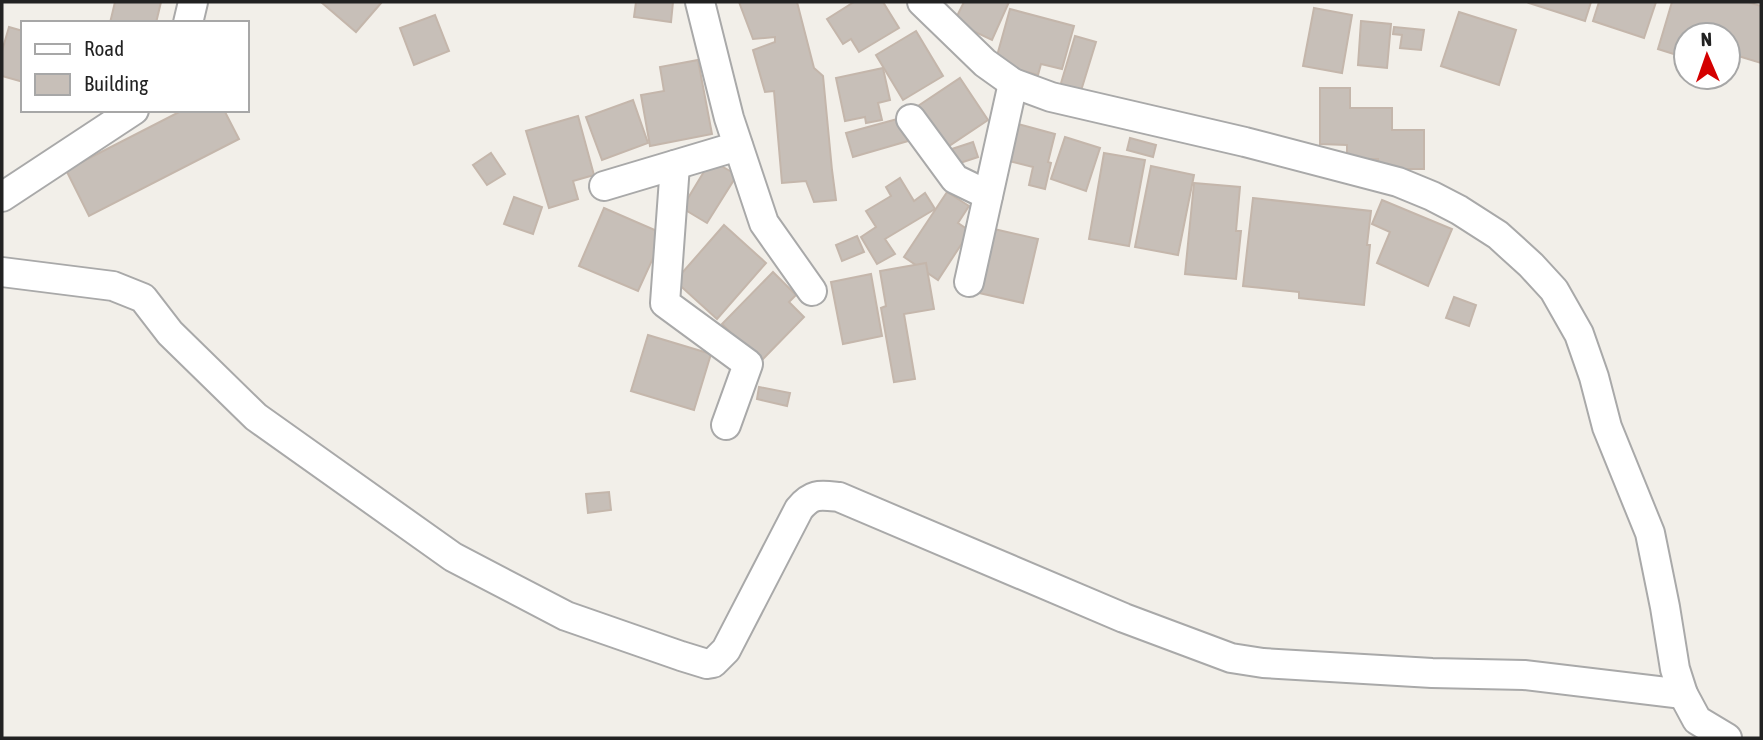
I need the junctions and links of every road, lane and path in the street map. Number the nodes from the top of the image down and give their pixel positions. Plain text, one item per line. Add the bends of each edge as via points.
1 (193, 2) edge
2 (700, 2) edge
3 (922, 2) edge
4 (188, 21) edge
5 (1013, 83) junction
6 (131, 112) edge
7 (911, 119) dead end
8 (738, 146) junction
9 (675, 165) junction
10 (604, 186) dead end
11 (988, 195) junction
12 (2, 197) edge
13 (2, 272) edge
14 (969, 282) dead end
15 (813, 290) dead end
16 (726, 425) dead end
17 (1683, 694) junction
18 (1727, 738) edge

1 - 4 street
2 - 8 street
3 - 5 street via 985,63
5 - 11 street
5 - 17 street via 1051,97 1398,182 1450,205 1498,234 1554,290 1578,334 1607,427 1650,533
6 - 12 street
7 - 11 street via 955,179
8 - 9 street
8 - 15 street via 764,223
9 - 10 street
9 - 16 street via 665,303 748,364
11 - 14 street
13 - 17 street via 113,286 143,298 170,333 256,417 453,558 566,616 707,664 726,650 799,509 819,495 839,497 1124,618 1231,657 1263,663 1524,675
17 - 18 street via 1697,720

